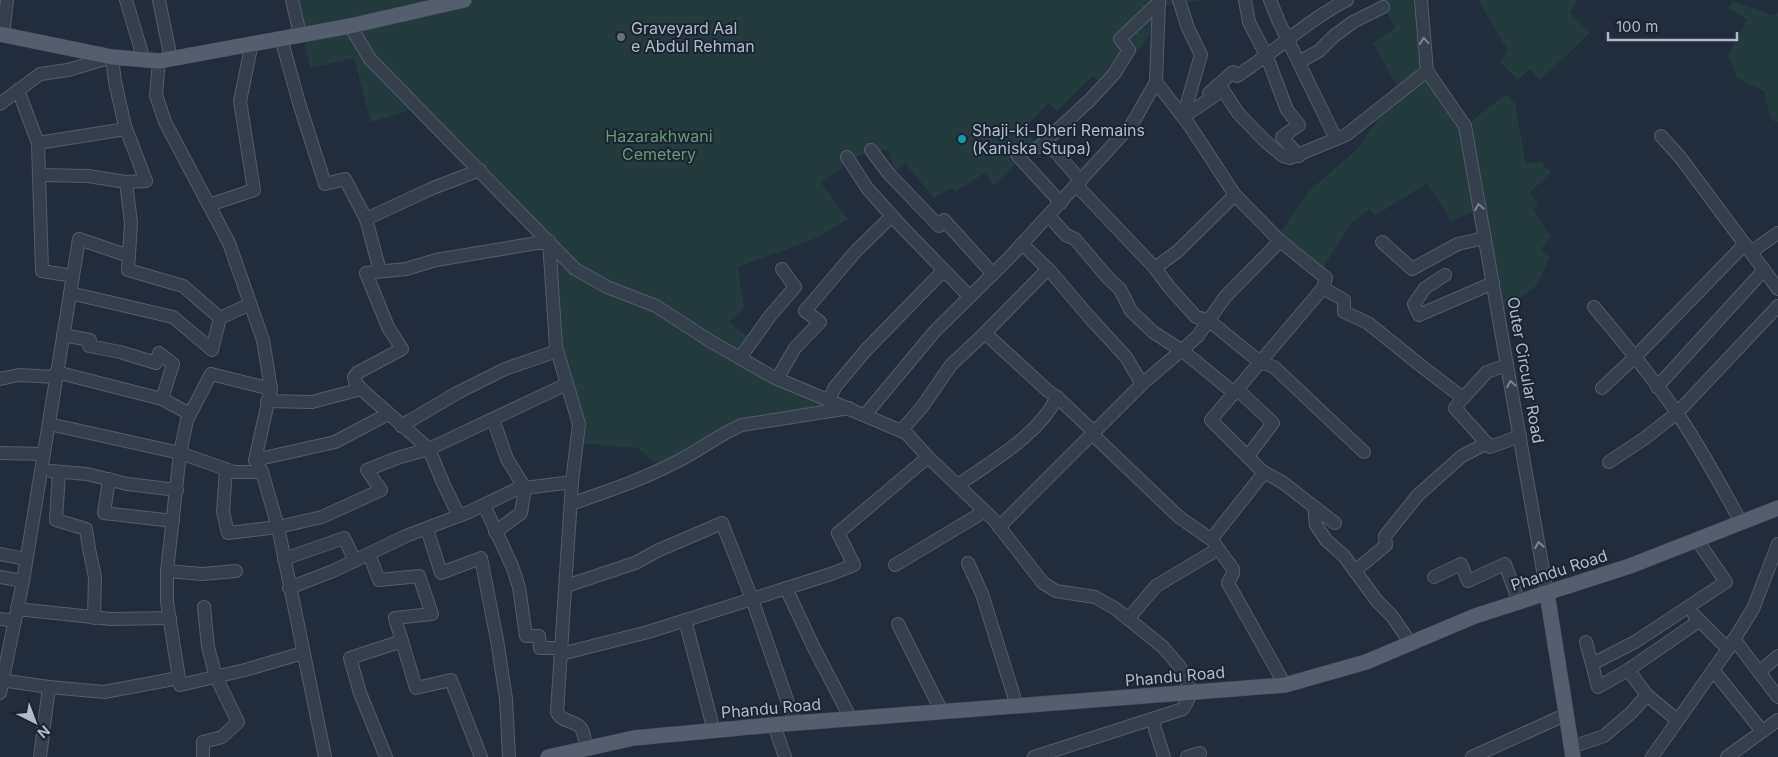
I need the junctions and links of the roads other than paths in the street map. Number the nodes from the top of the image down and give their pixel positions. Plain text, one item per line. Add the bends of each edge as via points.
1 (7, 0) edge
2 (126, 0) edge
3 (159, 0) edge
4 (292, 0) edge
5 (464, 0) edge
6 (1178, 0) edge
7 (1245, 0) edge
8 (1270, 0) edge
9 (1347, 0) edge
10 (1421, 0) edge
11 (1159, 1) edge
12 (1383, 7) dead end
13 (350, 26) junction
14 (300, 34) junction
15 (2, 35) edge
16 (281, 38) junction
17 (1288, 40) junction
18 (252, 43) junction
19 (112, 57) junction
20 (1267, 57) junction
21 (158, 60) junction
22 (1299, 62) junction
23 (1427, 71) junction
24 (1156, 82) junction
25 (18, 90) junction
26 (0, 104) edge
27 (1183, 117) junction
28 (126, 129) junction
29 (1661, 136) dead end
30 (1336, 139) junction
31 (38, 143) junction
32 (871, 150) dead end
33 (1018, 156) dead end
34 (1299, 156) junction
35 (847, 157) dead end
36 (480, 170) junction
37 (39, 175) junction
38 (126, 182) junction
39 (1079, 184) junction
40 (1235, 195) junction
41 (1061, 203) junction
42 (208, 205) junction
43 (892, 216) junction
44 (1049, 216) junction
45 (366, 219) junction
46 (1778, 233) edge
47 (1485, 238) junction
48 (549, 241) junction
49 (1280, 241) junction
50 (1382, 242) dead end
51 (1022, 244) junction
52 (1748, 248) junction
53 (129, 256) junction
54 (1155, 268) junction
55 (782, 269) dead end
56 (1048, 269) junction
57 (944, 270) junction
58 (1764, 270) junction
59 (380, 271) junction
60 (993, 274) junction
61 (1446, 275) dead end
62 (73, 276) junction
63 (1492, 282) junction
64 (1323, 288) junction
65 (1778, 289) edge
66 (70, 293) junction
67 (970, 297) junction
68 (250, 304) junction
69 (1778, 306) edge
70 (1594, 307) dead end
71 (220, 318) junction
72 (1208, 320) junction
73 (985, 333) junction
74 (63, 335) junction
75 (557, 351) junction
76 (1183, 351) junction
77 (740, 358) junction
78 (1636, 358) junction
79 (1260, 362) junction
80 (1507, 365) junction
81 (56, 375) junction
82 (0, 379) edge
83 (777, 379) junction
84 (567, 384) junction
85 (1142, 384) junction
86 (1657, 386) junction
87 (1602, 388) dead end
88 (271, 389) junction
89 (360, 389) junction
90 (1233, 392) junction
91 (1057, 397) junction
92 (1463, 398) junction
93 (162, 399) junction
94 (829, 400) junction
95 (268, 401) junction
96 (849, 408) junction
97 (1677, 413) junction
98 (190, 414) junction
99 (388, 414) junction
100 (865, 415) junction
101 (493, 419) junction
102 (49, 424) junction
103 (402, 426) junction
104 (902, 431) junction
105 (1093, 433) junction
106 (1520, 436) junction
107 (1486, 443) junction
108 (430, 449) junction
109 (1364, 452) dead end
110 (0, 453) edge
111 (180, 453) junction
112 (44, 454) junction
113 (928, 456) junction
114 (1248, 456) junction
115 (255, 460) junction
116 (1609, 462) dead end
117 (226, 469) junction
118 (41, 471) junction
119 (1262, 471) junction
120 (59, 472) junction
121 (262, 472) junction
122 (109, 479) junction
123 (572, 482) junction
124 (958, 486) junction
125 (525, 488) junction
126 (177, 490) junction
127 (571, 504) junction
128 (484, 505) junction
129 (1314, 507) junction
130 (1778, 508) edge
131 (984, 511) junction
132 (459, 516) junction
133 (173, 520) junction
134 (1742, 522) junction
135 (1335, 523) dead end
136 (278, 528) junction
137 (427, 528) junction
138 (1000, 528) junction
139 (495, 532) junction
140 (1697, 540) junction
141 (1778, 544) edge
142 (1215, 545) junction
143 (0, 554) edge
144 (370, 554) junction
145 (284, 559) junction
146 (26, 560) junction
147 (355, 561) junction
148 (968, 563) dead end
149 (894, 565) dead end
150 (236, 571) dead end
151 (1355, 571) junction
152 (166, 572) junction
153 (0, 577) edge
154 (1434, 577) dead end
155 (23, 581) junction
156 (566, 586) junction
157 (290, 588) junction
158 (786, 588) junction
159 (1547, 592) junction
160 (752, 599) junction
161 (1519, 602) junction
162 (204, 607) dead end
163 (1687, 607) junction
164 (16, 615) junction
165 (94, 618) junction
166 (170, 618) junction
167 (0, 619) edge
168 (1128, 619) junction
169 (685, 620) junction
170 (1699, 621) junction
171 (898, 624) dead end
172 (402, 641) junction
173 (1586, 642) dead end
174 (1411, 644) junction
175 (1731, 644) junction
176 (561, 651) junction
177 (303, 653) junction
178 (1778, 656) edge
179 (1592, 664) junction
180 (1628, 670) junction
181 (1713, 670) junction
182 (1758, 672) junction
183 (216, 677) junction
184 (179, 678) junction
185 (1, 684) edge
186 (1285, 685) junction
187 (49, 687) junction
188 (1192, 692) junction
189 (1647, 695) junction
190 (1778, 697) edge
191 (1017, 706) junction
192 (942, 712) junction
193 (1567, 714) junction
194 (851, 719) junction
195 (1154, 719) junction
196 (1677, 720) junction
197 (1778, 720) edge
198 (795, 723) junction
199 (774, 725) junction
200 (714, 731) junction
201 (1762, 731) junction
202 (586, 749) junction
203 (1573, 752) edge
204 (1200, 753) dead end
205 (570, 755) edge
206 (201, 756) edge
207 (40, 757) edge
208 (325, 757) edge
209 (386, 757) edge
210 (481, 757) edge
211 (509, 757) edge
212 (548, 757) edge
213 (786, 757) edge
214 (1034, 757) edge
215 (1164, 757) edge
216 (1187, 757) edge
217 (1472, 757) edge
218 (1652, 757) edge
219 (1727, 757) edge

1 - 15 street
2 - 21 street
3 - 21 street
4 - 14 street
5 - 13 main road
6 - 27 street via 1201,56
7 - 20 street via 1249,22
8 - 17 street
9 - 17 street
23 -> 10 street, Outer Circular Road
11 - 24 street
11 - 39 street via 1120,39 1129,50 1114,74 1043,144
12 - 22 street via 1353,22 1319,51
13 - 14 main road
13 - 36 street via 370,59
14 - 16 main road
15 - 19 main road
16 - 18 main road
16 - 45 street via 325,184 345,179
17 - 20 street
17 - 22 street
18 - 21 main road
18 - 42 street via 240,102 254,190
19 - 21 main road
19 - 25 street via 68,70 40,74
19 - 28 street
20 - 27 street via 1237,76 1233,72
20 - 34 street via 1287,110 1300,125 1282,137
21 - 42 street via 156,95 165,122
22 - 30 street
23 - 30 street via 1346,135
47 -> 23 street, Outer Circular Road via 1465,126
24 - 27 street
24 - 39 street via 1132,124
25 - 26 street
25 - 31 street
27 - 34 street via 1223,90 1238,113 1270,145 1284,156
27 - 40 street
28 - 31 street
28 - 38 street via 146,181
29 - 52 street
30 - 34 street
31 - 37 street
32 - 60 street via 939,226 944,220
33 - 41 street
35 - 43 street via 866,188
36 - 45 street
36 - 48 street
37 - 38 street via 88,176
37 - 62 street via 42,271
38 - 53 street via 131,223
39 - 41 street
39 - 54 street
40 - 49 street
40 - 54 street via 1178,251
41 - 44 street
42 - 68 street via 228,243
43 - 57 street
43 - 83 street via 856,251 805,311 820,322 794,348
44 - 51 street
44 - 76 street via 1120,289 1132,311 1153,332
45 - 59 street
46 - 52 street
47 - 50 street via 1458,244 1412,269
47 - 63 street, Outer Circular Road
48 - 59 street via 436,260 406,269
48 - 75 street
48 - 77 street via 575,269 608,287 656,306
49 - 64 street via 1326,278
49 - 72 street via 1225,297
51 - 56 street
51 - 60 street
52 - 58 street
52 - 78 street
53 - 62 street via 79,239
53 - 71 street via 128,270 183,286
54 - 72 street via 1196,316
55 - 77 street via 795,287
56 - 73 street
56 - 85 street via 1126,357
57 - 67 street
57 - 94 street via 866,350 835,387
58 - 65 street
58 - 86 street
59 - 89 street via 366,274 388,327 402,349 357,373 354,377
60 - 67 street
61 - 63 street via 1424,288 1414,304 1420,315
62 - 66 street
63 - 80 street, Outer Circular Road
64 - 79 street
64 - 92 street via 1344,300 1344,312 1368,323
66 - 71 street via 173,317 212,350
66 - 74 street
67 - 100 street via 935,331
68 - 71 street
68 - 88 street via 263,340
69 - 97 street
70 - 78 street
72 - 76 street
72 - 79 street
73 - 91 street
73 - 104 street via 951,365
74 - 81 street
74 - 93 street via 90,340 89,346 156,363 159,353 173,364
75 - 84 street
75 - 103 street via 506,369 457,393
76 - 85 street
76 - 90 street
77 - 83 street
78 - 86 street
78 - 87 street
79 - 90 street
79 - 109 street via 1274,367
80 - 92 street via 1487,372
106 -> 80 street, Outer Circular Road
81 - 82 street via 19,375
81 - 93 street
81 - 102 street
83 - 94 street
84 - 101 street
84 - 123 street via 579,424
85 - 105 street
86 - 97 street
88 - 95 street
88 - 98 street via 211,374
89 - 95 street via 312,402
89 - 99 street
90 - 114 street via 1211,420
90 - 114 street via 1241,393 1273,423
91 - 105 street
91 - 124 street via 1027,436
92 - 107 street via 1455,408
93 - 98 street
94 - 96 street
95 - 115 street
96 - 100 street
96 - 127 street via 742,425 645,478
97 - 116 street
97 - 134 street
98 - 111 street
99 - 103 street
99 - 115 street via 335,442
100 - 104 street
101 - 108 street
101 - 125 street via 507,459
102 - 111 street
102 - 112 street
103 - 108 street
104 - 113 street
105 - 138 street
105 - 142 street via 1179,517
106 - 107 street via 1490,447
159 -> 106 street, Outer Circular Road
107 - 151 street via 1462,456 1418,495 1384,536 1386,545
108 - 132 street
108 - 136 street via 367,470 381,490 322,517
110 - 112 street
111 - 117 street
111 - 126 street
112 - 118 street
113 - 124 street
113 - 158 street via 838,533 854,565
114 - 119 street
115 - 121 street
117 - 121 street
117 - 136 street via 223,512 228,533
118 - 120 street
118 - 146 street
119 - 129 street
119 - 142 street via 1213,537
120 - 122 street
120 - 165 street via 56,520 86,529 95,577
121 - 136 street
122 - 126 street
122 - 133 street via 104,513
123 - 125 street
123 - 127 street
124 - 131 street
125 - 128 street
125 - 139 street via 521,512
126 - 133 street
127 - 156 street
128 - 132 street
128 - 139 street
129 - 135 street
129 - 151 street via 1316,525
130 - 134 main road, Phandu Road
131 - 138 street
131 - 149 street
132 - 137 street
133 - 152 street
134 - 140 main road, Phandu Road
136 - 145 street
137 - 144 street
137 - 211 street via 440,572 481,558 502,669
138 - 168 street via 1043,583 1056,591 1095,597
139 - 176 street via 519,587 526,636 539,636 540,648
140 - 159 main road, Phandu Road via 1630,566
140 - 163 street via 1726,582
141 - 175 street via 1753,608
142 - 168 street via 1156,586
142 - 186 street via 1233,569 1228,583
143 - 146 street
144 - 147 street
144 - 172 street via 379,580 419,576 432,614 395,618
145 - 147 street via 344,538
145 - 157 street
146 - 155 street
147 - 157 street
148 - 191 street via 982,594
150 - 152 street via 202,574
151 - 174 street
152 - 166 street
153 - 155 street
154 - 161 street via 1461,564 1468,581 1505,564
155 - 164 street
156 - 160 street via 635,563 722,523
156 - 176 street
157 - 177 street
158 - 160 street
158 - 194 street
159 - 161 main road, Phandu Road
159 - 193 main road, Outer Circular Road
160 - 169 street
160 - 198 street
161 - 174 main road, Phandu Road via 1475,616
162 - 183 street via 208,647
163 - 170 street
163 - 179 street via 1634,642
164 - 165 street
164 - 167 street
164 - 185 street
165 - 166 street
166 - 184 street
168 - 188 street via 1163,647 1180,667
169 - 176 street via 648,632
169 - 200 street
170 - 175 street
170 - 180 street
171 - 192 street
172 - 209 street via 350,658 360,693
172 - 210 street via 416,688 451,680
173 - 179 street
174 - 186 main road, Phandu Road via 1366,662
175 - 181 street
175 - 182 street
176 - 202 street via 557,712 562,719 581,729
177 - 183 street
177 - 208 street
178 - 182 street
179 - 180 street via 1598,687
180 - 189 street
181 - 196 street
181 - 201 street
182 - 190 street
183 - 184 street via 180,685
183 - 206 street via 238,722 222,736 203,742
184 - 187 street via 104,692
185 - 187 street
186 - 188 main road, Phandu Road
187 - 207 street
188 - 191 main road, Phandu Road
188 - 195 street via 1183,709
189 - 196 street
189 - 203 street via 1604,736
191 - 192 main road, Phandu Road
192 - 194 main road, Phandu Road
193 - 203 main road, Outer Circular Road
193 - 217 street
194 - 198 main road, Phandu Road
195 - 214 street
195 - 215 street
196 - 218 street
197 - 201 street
198 - 199 main road, Phandu Road
199 - 200 main road, Phandu Road
199 - 213 street
200 - 202 main road, Phandu Road via 634,738
201 - 219 street
202 - 205 main road, Phandu Road
204 - 216 street
205 - 212 main road, Phandu Road

